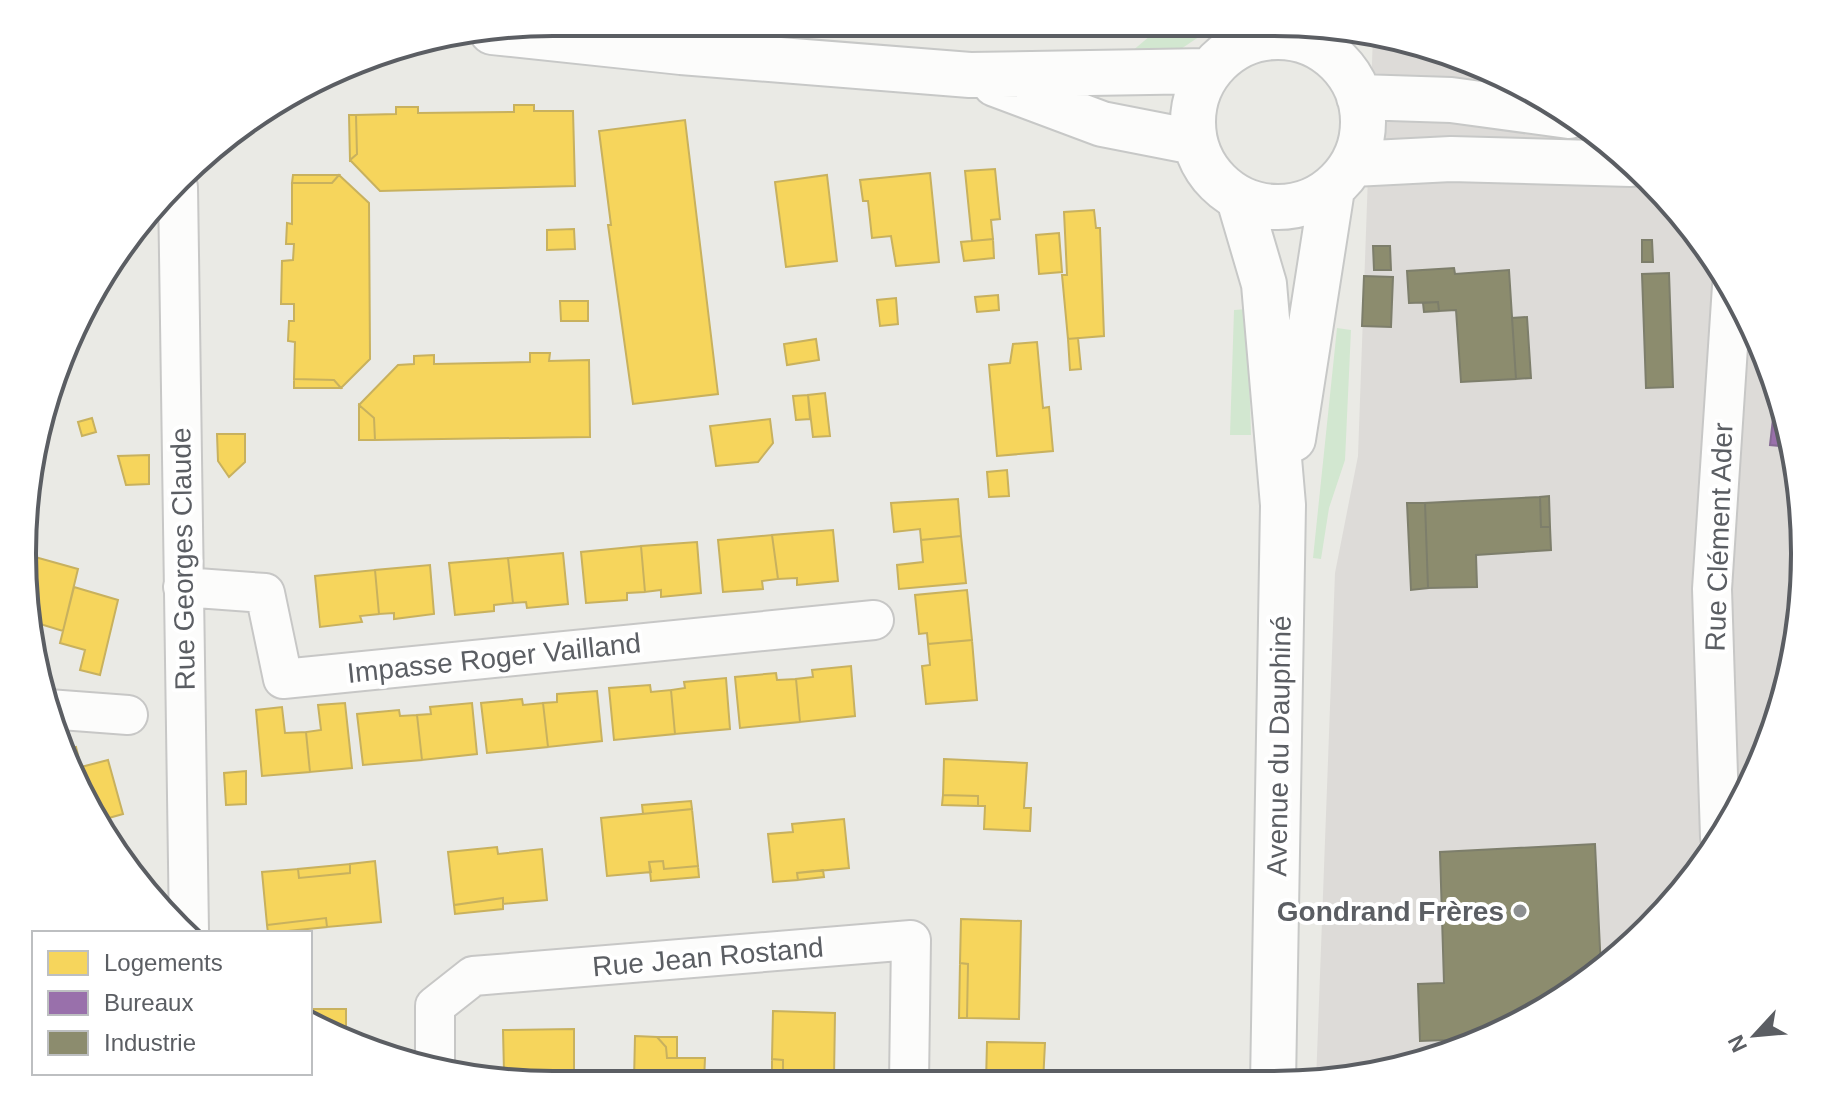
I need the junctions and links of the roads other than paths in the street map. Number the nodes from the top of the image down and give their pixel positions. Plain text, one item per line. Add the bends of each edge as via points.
1 (619, 36) edge
2 (1248, 36) edge
3 (1268, 36) edge
4 (682, 38) edge
5 (1314, 38) edge
6 (1323, 38) edge
7 (1208, 71) junction
8 (970, 75) junction
9 (1359, 97) junction
10 (1544, 113) edge
11 (1194, 142) junction
12 (1614, 164) edge
13 (1342, 176) junction
14 (178, 198) edge
15 (1239, 199) junction
16 (1730, 311) edge
17 (1283, 505) junction
18 (183, 587) junction
19 (874, 620) dead end
20 (60, 710) edge
21 (128, 715) dead end
22 (1719, 816) edge
23 (189, 920) edge
24 (435, 1057) edge
25 (909, 1071) edge
26 (1273, 1071) edge

1 - 4 main road
2 - 7 main road
3 - 5 main road
4 - 8 main road
6 - 9 main road
7 - 8 main road
7 - 11 main road via 1192,118
8 - 11 main road via 1102,124
9 - 10 main road via 1451,100
9 - 13 main road via 1361,142
11 - 15 main road via 1219,185
12 - 13 main road via 1451,159
13 - 15 main road via 1311,202 1287,208
13 - 17 main road, Avenue du Dauphiné
14 - 18 street, Rue Georges Claude
15 - 17 main road, Avenue du Dauphiné via 1264,284
16 - 22 street, Rue Clément Ader via 1712,589
17 - 26 main road, Avenue du Dauphiné
18 - 19 street, Impasse Roger Vailland via 265,593 283,679
18 - 23 street, Rue Georges Claude
20 - 21 street
24 - 25 street, Rue Jean Rostand via 435,1006 473,976 911,940

